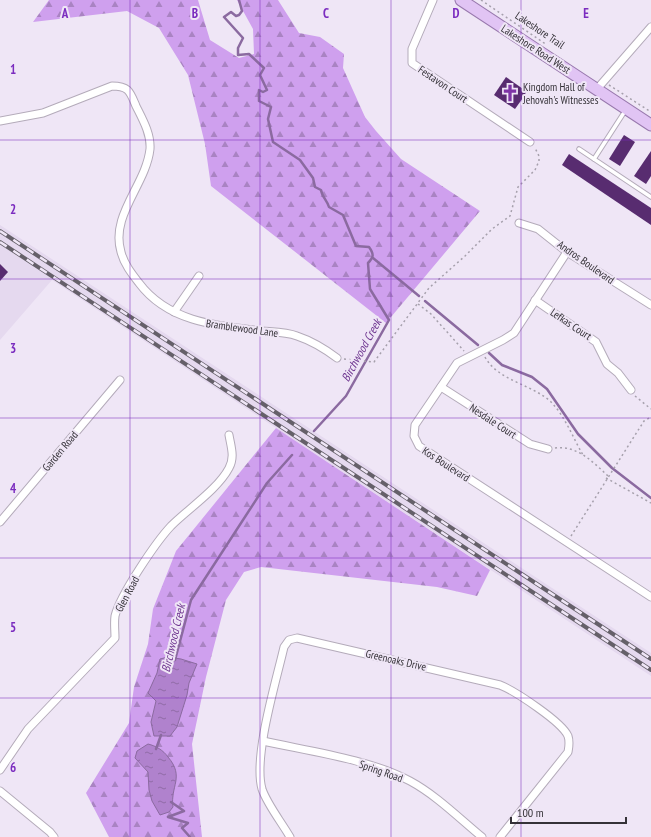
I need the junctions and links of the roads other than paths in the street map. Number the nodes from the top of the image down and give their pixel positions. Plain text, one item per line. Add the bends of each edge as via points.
1 (433, 0) edge
2 (461, 0) edge
3 (651, 27) edge
4 (597, 89) junction
5 (627, 109) junction
6 (0, 121) edge
7 (651, 125) edge
8 (530, 142) road end
9 (579, 149) dead end
10 (594, 159) junction
11 (651, 197) edge
12 (519, 223) dead end
13 (567, 252) junction
14 (199, 276) dead end
15 (535, 300) junction
16 (651, 305) edge
17 (174, 312) junction
18 (337, 358) road end
19 (120, 380) dead end
20 (441, 387) junction
21 (630, 390) road end
22 (229, 436) dead end
23 (548, 449) road end
24 (0, 522) edge
25 (651, 597) edge
26 (263, 741) junction
27 (0, 770) edge
28 (0, 791) edge
29 (54, 837) edge
30 (290, 837) edge
31 (482, 837) edge
32 (500, 837) edge

1 - 8 street, Festavon Court via 412,49 412,63
2 - 4 main road, Lakeshore Road West
3 - 4 street
4 - 5 main road, Lakeshore Road West
5 - 7 main road, Lakeshore Road West
5 - 10 lane
6 - 17 street, Bramblewood Lane via 43,113 112,86 123,86 128,90 146,127 150,148 142,173 122,216 120,252 142,288
9 - 10 lane
10 - 11 lane
12 - 13 street, Andros Boulevard via 538,229
13 - 15 street, Kos Boulevard
13 - 16 street, Andros Boulevard
14 - 17 street
15 - 20 street, Kos Boulevard via 514,333 457,363
15 - 21 street, Lefkas Court via 596,342 607,364 618,372
17 - 18 street, Bramblewood Lane via 201,323 296,336 325,348
19 - 24 street, Garden Road
20 - 23 street, Nesdale Court via 530,444
20 - 25 street, Kos Boulevard via 415,425 414,436 419,446
22 - 27 street, Glen Road via 233,457 230,468 205,495 170,526 151,551 122,600 115,617 115,638 28,729
26 - 30 street, Greenoaks Drive via 259,768 263,790
26 - 31 street, Spring Road via 375,766 395,774 427,793
26 - 32 street, Greenoaks Drive via 284,647 289,640 297,638 500,685 520,695 564,730 570,745 568,752
28 - 29 street

